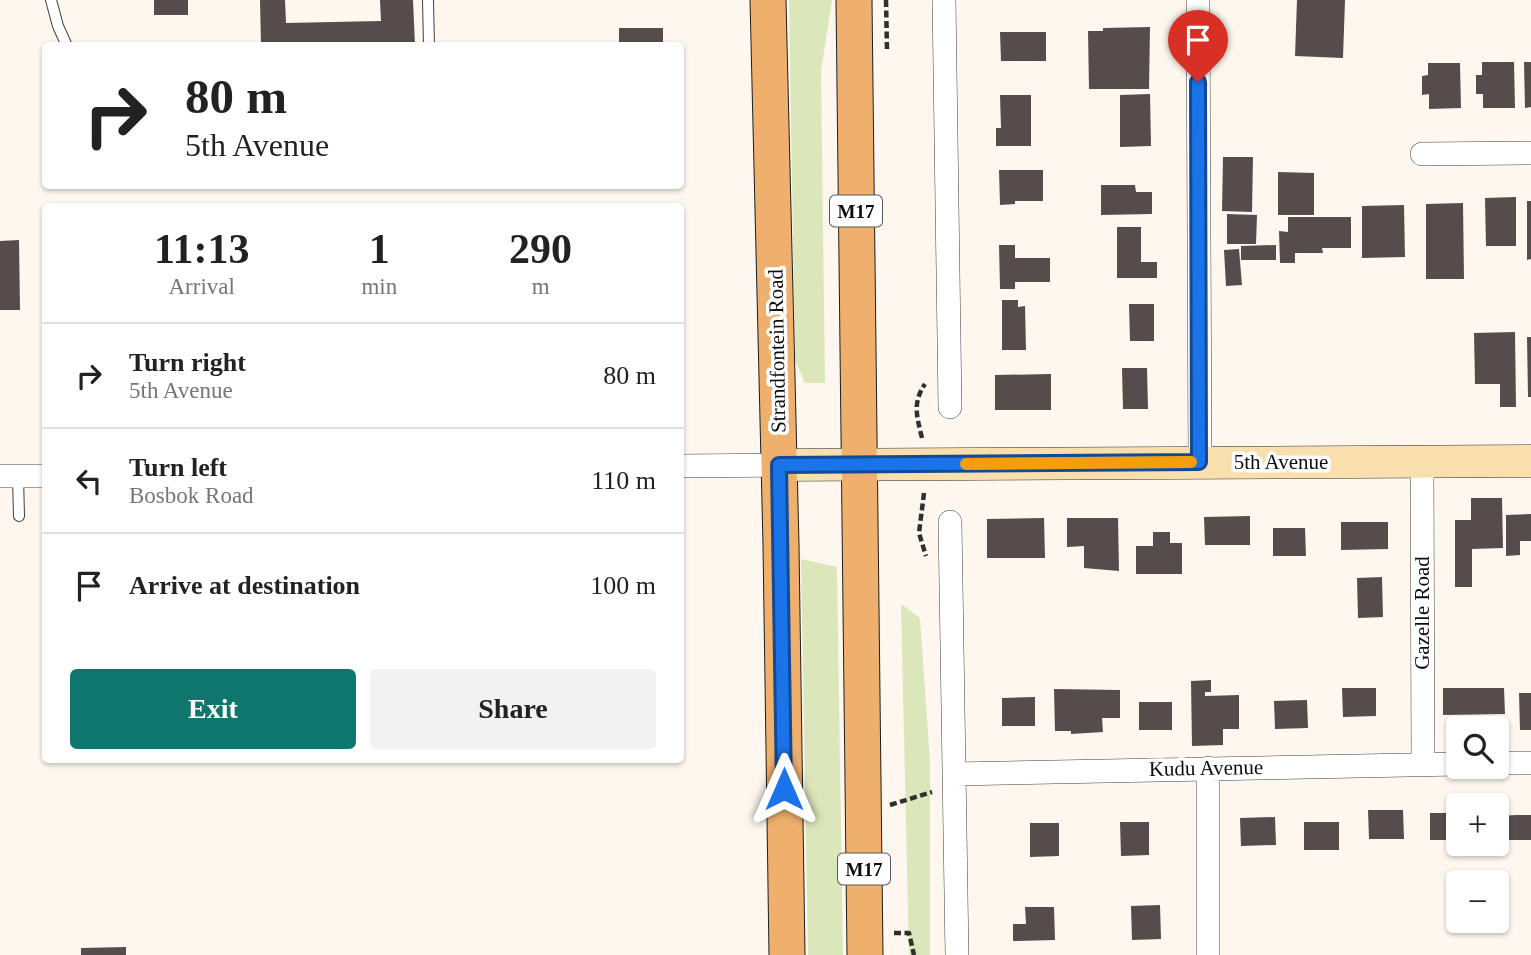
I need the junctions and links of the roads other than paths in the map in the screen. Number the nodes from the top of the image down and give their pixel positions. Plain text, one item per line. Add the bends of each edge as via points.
1 (51, 0) edge
2 (428, 0) edge
3 (768, 0) edge
4 (854, 0) edge
5 (944, 0) edge
6 (1198, 0) edge
7 (65, 42) edge
8 (429, 42) edge
9 (1531, 153) edge
10 (1422, 154) dead end
11 (950, 407) dead end
12 (1531, 461) edge
13 (1199, 462) junction
14 (1422, 462) junction
15 (858, 464) junction
16 (779, 465) junction
17 (684, 466) edge
18 (9, 476) edge
19 (42, 476) edge
20 (19, 516) dead end
21 (950, 522) dead end
22 (1509, 763) edge
23 (1531, 763) edge
24 (1423, 764) junction
25 (1446, 764) edge
26 (1208, 768) junction
27 (955, 774) junction
28 (787, 955) edge
29 (865, 955) edge
30 (957, 955) edge
31 (1208, 955) edge

1 - 7 lane
2 - 8 lane
3 - 16 main road, Strandfontein Road
4 - 15 main road, M17
5 - 11 street
6 - 13 street
9 - 10 street
12 - 14 main road, 5th Avenue
13 - 14 main road, 5th Avenue
13 - 15 main road, 5th Avenue
14 - 24 street, Gazelle Road
15 - 16 main road, 5th Avenue
15 - 29 main road, M17
16 - 17 street
16 - 28 main road, Strandfontein Road
18 - 19 street
18 - 20 lane
21 - 27 street
22 - 23 street
24 - 25 street, Kudu Avenue
24 - 26 street, Kudu Avenue
26 - 27 street, Kudu Avenue
26 - 31 street
27 - 30 street

